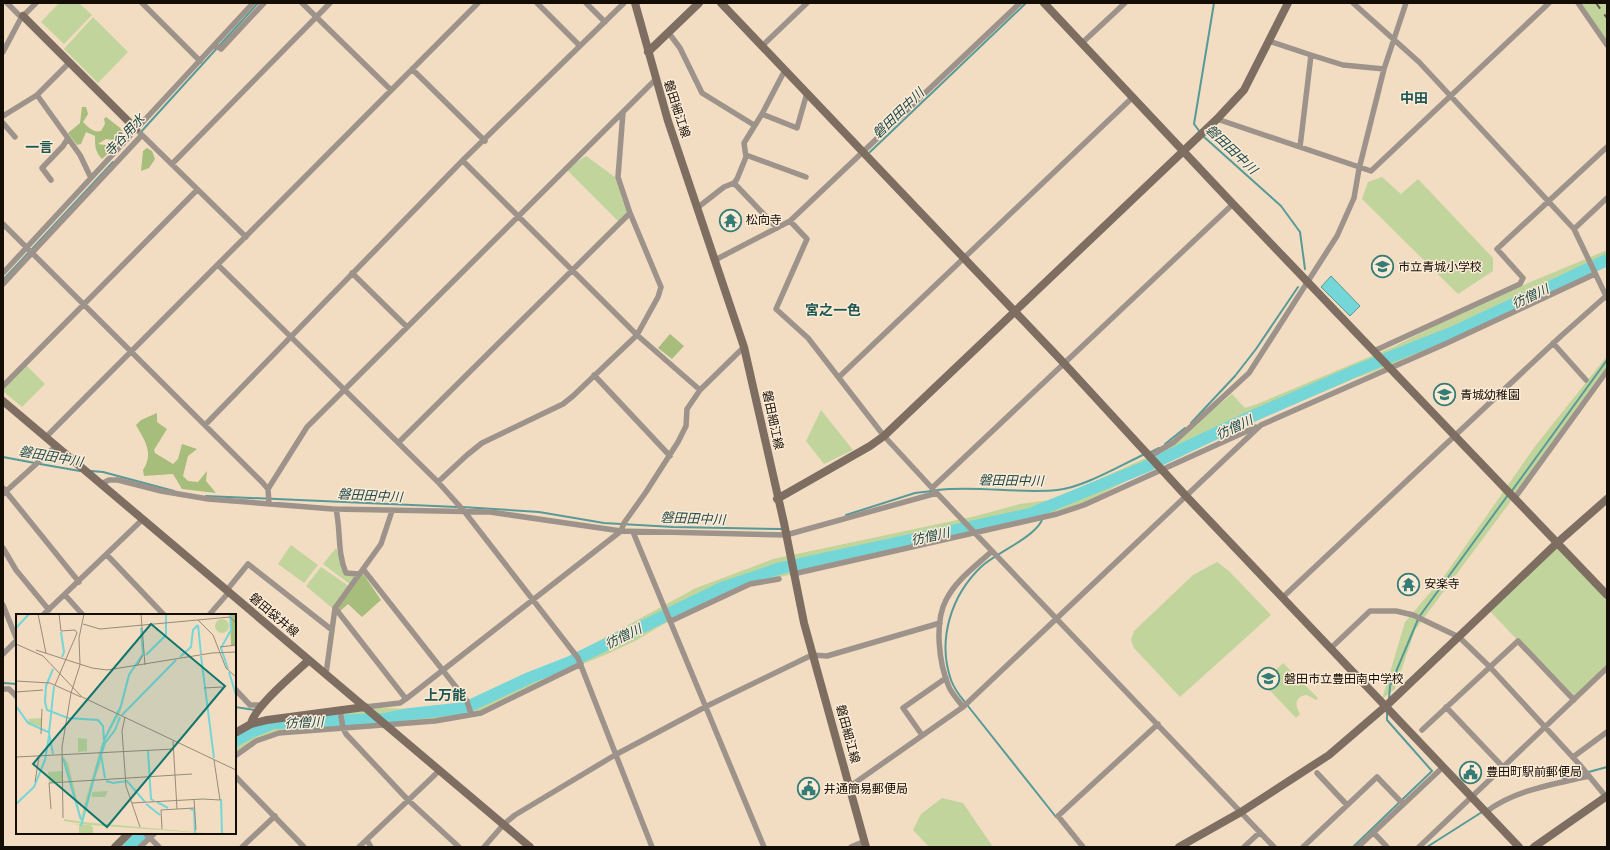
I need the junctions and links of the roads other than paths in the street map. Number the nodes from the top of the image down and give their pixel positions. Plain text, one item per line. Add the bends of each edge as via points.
1 (7, 3) edge
2 (36, 3) edge
3 (142, 3) edge
4 (253, 3) edge
5 (264, 3) edge
6 (302, 3) edge
7 (330, 3) edge
8 (478, 3) edge
9 (537, 3) edge
10 (586, 3) edge
11 (624, 3) edge
12 (635, 3) edge
13 (699, 3) edge
14 (722, 3) edge
15 (807, 3) edge
16 (1020, 3) edge
17 (1044, 3) edge
18 (1125, 3) edge
19 (1288, 3) edge
20 (1353, 3) edge
21 (1406, 3) edge
22 (1549, 3) edge
23 (1578, 3) edge
24 (22, 17) junction
25 (316, 17) junction
26 (605, 22) junction
27 (668, 32) junction
28 (1393, 40) junction
29 (1269, 41) junction
30 (1082, 43) junction
31 (215, 45) junction
32 (1607, 45) edge
33 (580, 46) junction
34 (762, 46) junction
35 (3, 52) edge
36 (648, 52) junction
37 (1311, 55) junction
38 (200, 61) junction
39 (70, 62) junction
40 (412, 69) junction
41 (1384, 69) junction
42 (785, 70) junction
43 (655, 80) junction
44 (391, 90) junction
45 (807, 93) junction
46 (37, 96) junction
47 (1450, 96) junction
48 (1133, 97) junction
49 (623, 112) junction
50 (762, 114) junction
51 (3, 116) edge
52 (1217, 119) junction
53 (3, 123) edge
54 (754, 125) junction
55 (139, 132) junction
56 (15, 137) dead end
57 (68, 138) junction
58 (485, 141) junction
59 (1300, 147) junction
60 (1607, 147) edge
61 (1184, 150) junction
62 (864, 152) junction
63 (746, 155) junction
64 (462, 161) junction
65 (172, 164) junction
66 (1359, 169) junction
67 (806, 177) dead end
68 (91, 178) junction
69 (51, 180) dead end
70 (734, 183) junction
71 (197, 190) junction
72 (1607, 198) edge
73 (1549, 200) junction
74 (1233, 204) junction
75 (697, 208) junction
76 (630, 213) junction
77 (518, 216) junction
78 (790, 221) junction
79 (3, 224) edge
80 (777, 228) junction
81 (1574, 228) junction
82 (246, 237) junction
83 (26, 248) junction
84 (32, 253) junction
85 (964, 258) junction
86 (715, 260) junction
87 (218, 265) junction
88 (571, 270) junction
89 (3, 273) edge
90 (352, 273) junction
91 (1595, 274) junction
92 (1307, 281) junction
93 (3, 284) edge
94 (1606, 297) edge
95 (83, 304) junction
96 (1013, 312) junction
97 (407, 327) junction
98 (637, 335) junction
99 (291, 337) junction
100 (1553, 343) junction
101 (744, 347) junction
102 (1374, 351) junction
103 (132, 352) junction
104 (1063, 363) junction
105 (1389, 368) junction
106 (1607, 371) edge
107 (594, 376) junction
108 (839, 377) junction
109 (1586, 380) dead end
110 (3, 386) edge
111 (344, 389) junction
112 (700, 390) junction
113 (3, 401) edge
114 (205, 424) junction
115 (1261, 425) junction
116 (884, 436) junction
117 (1454, 436) junction
118 (46, 437) junction
119 (399, 442) junction
120 (56, 446) junction
121 (670, 456) junction
122 (1150, 456) junction
123 (1162, 469) junction
124 (438, 482) junction
125 (101, 484) junction
126 (268, 488) junction
127 (932, 488) junction
128 (4, 491) edge
129 (937, 493) junction
130 (1186, 496) junction
131 (777, 499) junction
132 (1514, 499) junction
133 (1607, 499) edge
134 (269, 503) junction
135 (336, 509) junction
136 (392, 511) junction
137 (464, 512) junction
138 (143, 519) junction
139 (621, 531) junction
140 (634, 532) junction
141 (974, 532) junction
142 (786, 535) junction
143 (1557, 543) junction
144 (3, 548) edge
145 (992, 551) junction
146 (107, 555) junction
147 (361, 572) junction
148 (794, 574) junction
149 (779, 579) dead end
150 (79, 582) junction
151 (228, 591) junction
152 (1607, 595) edge
153 (65, 596) junction
154 (1283, 597) junction
155 (534, 599) junction
156 (3, 605) edge
157 (335, 608) junction
158 (48, 610) junction
159 (44, 614) edge
160 (82, 614) edge
161 (163, 614) edge
162 (210, 614) edge
163 (1057, 620) junction
164 (671, 621) junction
165 (940, 623) junction
166 (332, 630) junction
167 (1459, 637) junction
168 (16, 638) edge
169 (16, 641) edge
170 (1331, 648) junction
171 (3, 654) edge
172 (812, 655) junction
173 (309, 660) junction
174 (581, 664) junction
175 (1489, 666) junction
176 (1607, 668) edge
177 (442, 670) junction
178 (326, 674) junction
179 (946, 678) junction
180 (6, 689) edge
181 (16, 690) edge
182 (236, 690) edge
183 (16, 696) edge
184 (406, 699) junction
185 (1574, 700) junction
186 (262, 705) junction
187 (707, 706) junction
188 (1386, 706) junction
189 (963, 707) junction
190 (1446, 707) junction
191 (368, 709) junction
192 (340, 710) junction
193 (471, 714) junction
194 (251, 724) junction
195 (386, 724) junction
196 (1158, 724) junction
197 (342, 728) junction
198 (1545, 728) junction
199 (1422, 730) dead end
200 (236, 732) edge
201 (1607, 732) edge
202 (922, 736) junction
203 (236, 755) edge
204 (615, 755) junction
205 (1573, 757) junction
206 (1442, 767) junction
207 (1503, 767) junction
208 (440, 770) junction
209 (1317, 773) dead end
210 (1589, 776) junction
211 (236, 777) edge
212 (850, 787) junction
213 (1472, 797) junction
214 (1607, 797) edge
215 (408, 800) junction
216 (1403, 804) junction
217 (1347, 805) junction
218 (1241, 812) junction
219 (1486, 812) junction
220 (275, 816) junction
221 (504, 824) junction
222 (1260, 832) junction
223 (1373, 832) junction
224 (128, 834) edge
225 (147, 834) edge
226 (154, 834) edge
227 (150, 838) junction
228 (367, 840) junction
229 (865, 844) edge
230 (115, 847) edge
231 (140, 847) edge
232 (159, 847) edge
233 (242, 847) edge
234 (304, 847) edge
235 (359, 847) edge
236 (371, 847) edge
237 (459, 847) edge
238 (484, 847) edge
239 (530, 847) edge
240 (652, 847) edge
241 (764, 847) edge
242 (851, 847) edge
243 (1082, 847) edge
244 (1179, 847) edge
245 (1244, 847) edge
246 (1274, 847) edge
247 (1303, 847) edge
248 (1358, 847) edge
249 (1387, 847) edge
250 (1419, 847) edge
251 (1518, 847) edge
252 (1534, 847) edge

1 - 24 street
2 - 24 street
3 - 38 street
4 - 31 street
5 - 31 street via 221,49
6 - 25 street
7 - 25 street
8 - 40 street
9 - 33 street
10 - 26 street
11 - 26 street
12 - 36 street, 磐田細江線
13 - 27 street
14 - 34 street
15 - 34 street
16 - 62 street
17 - 30 street
18 - 30 street
19 - 29 street
20 - 28 street
21 - 28 street
22 - 47 street
23 - 32 street
24 - 35 street
24 - 39 street
25 - 44 street
25 - 65 street
26 - 33 street
27 - 36 street
27 - 54 street via 680,48 702,93
28 - 41 street
28 - 47 street via 1419,62
29 - 37 street
29 - 52 street via 1244,90
30 - 48 street
31 - 38 street
33 - 58 street
34 - 42 street
36 - 43 street, 磐田細江線
37 - 41 street via 1343,65
37 - 59 street
38 - 55 street
39 - 46 street
39 - 55 street
40 - 44 street
40 - 58 street
41 - 66 street
42 - 45 street
42 - 50 street
43 - 49 street
43 - 75 street, 磐田細江線
44 - 82 street
45 - 50 street via 797,128
45 - 62 street
46 - 51 street
46 - 57 street
47 - 66 street via 1371,171
47 - 73 street
48 - 61 street
48 - 85 street
49 - 76 street via 618,177
49 - 77 street
50 - 54 street
52 - 59 street
52 - 61 street
53 - 56 street
54 - 63 street via 744,143
55 - 65 street
55 - 68 street
55 - 84 street
57 - 68 street
57 - 69 street via 42,168
58 - 64 street
59 - 66 street
60 - 73 street
61 - 74 street
61 - 96 street
62 - 78 street
62 - 85 street
63 - 67 street
63 - 70 street
64 - 77 street
64 - 90 street
65 - 71 street
66 - 92 street via 1354,198 1345,222
68 - 83 street
70 - 75 street via 724,187
70 - 80 street
71 - 82 street
71 - 95 street
72 - 81 street
73 - 81 street
73 - 102 street via 1497,249 1523,278 1520,284
74 - 92 street
74 - 104 street
75 - 86 street, 磐田細江線
76 - 88 street
76 - 98 street via 661,287
77 - 88 street
77 - 97 street
78 - 80 street
78 - 108 street via 807,239 776,310 808,338
79 - 83 street
80 - 86 street
81 - 91 street
82 - 87 street
83 - 84 street
83 - 89 street
84 - 93 street
84 - 95 street
85 - 96 street
85 - 108 street
86 - 101 street, 磐田細江線
87 - 99 street
87 - 103 street
88 - 98 street
88 - 119 street
90 - 97 street
90 - 99 street
91 - 94 street
91 - 105 street
92 - 102 street
92 - 122 street via 1249,373 1174,442
94 - 100 street
95 - 103 street
95 - 110 street
96 - 104 street
96 - 116 street
97 - 111 street
98 - 107 street
98 - 112 street
99 - 111 street
99 - 114 street
100 - 109 street
100 - 117 street
101 - 112 street
101 - 131 street, 磐田細江線
102 - 105 street
103 - 114 street
103 - 118 street
104 - 122 street
104 - 127 street
105 - 115 street
105 - 117 street
106 - 132 street
107 - 121 street
107 - 124 street via 563,404 482,443
108 - 116 street
111 - 119 street
111 - 126 street via 307,427
112 - 121 street via 687,410 686,426
113 - 118 street, 磐田袋井線
114 - 126 street
115 - 123 street
115 - 130 street
116 - 127 street
116 - 131 street
117 - 132 street
117 - 154 street
118 - 120 street, 磐田袋井線
119 - 124 street
120 - 125 street, 磐田袋井線
120 - 128 street
121 - 139 street via 624,522
122 - 123 street
123 - 130 street
123 - 141 street via 1084,505 1057,514
124 - 137 street
125 - 134 street via 109,480 118,480 208,500
125 - 138 street, 磐田袋井線
126 - 134 street
127 - 129 street
128 - 150 street
129 - 141 street
129 - 142 street
130 - 154 street
130 - 163 street
131 - 142 street, 磐田細江線
132 - 143 street
133 - 143 street
134 - 135 street
135 - 136 street
135 - 147 street via 340,526 341,560 346,573
136 - 137 street
136 - 147 street via 381,544
137 - 139 street via 490,512
137 - 155 street
138 - 146 street
138 - 151 street, 磐田袋井線
139 - 140 street
139 - 155 street
140 - 142 street
140 - 164 street
141 - 145 street
141 - 148 street
142 - 148 street, 磐田細江線
143 - 152 street
143 - 167 street
144 - 158 street via 16,570
145 - 163 street
145 - 165 street via 958,581 945,601
146 - 150 street
146 - 161 street
147 - 157 street
147 - 177 street
148 - 172 street, 磐田細江線
149 - 164 street via 750,584
150 - 153 street
151 - 162 street
151 - 166 street via 248,564
151 - 173 street, 磐田袋井線
153 - 158 street
153 - 160 street
154 - 170 street
155 - 174 street
155 - 177 street
156 - 168 street
157 - 166 street
157 - 184 street
158 - 159 street
163 - 189 street
163 - 196 street
164 - 187 street
165 - 172 street via 827,656
165 - 179 street via 940,660
166 - 178 street
167 - 170 street via 1413,615 1396,611 1370,611
167 - 175 street
167 - 188 street
169 - 171 street
170 - 188 street
172 - 187 street
172 - 212 street, 磐田細江線
173 - 178 street, 磐田袋井線
173 - 186 street
174 - 193 street via 481,713
174 - 204 street
175 - 185 street via 1518,641
175 - 190 street
175 - 198 street
176 - 185 street
177 - 184 street
177 - 193 street via 467,701
178 - 191 street, 磐田袋井線
179 - 189 street via 950,689
179 - 202 street via 902,708
180 - 181 street
180 - 183 street
182 - 186 street via 250,705
184 - 191 street via 400,703
185 - 198 street
186 - 194 street via 252,717
187 - 204 street
187 - 241 street
188 - 206 street
188 - 218 street via 1329,755
189 - 202 street
190 - 199 street
190 - 207 street
191 - 192 street
191 - 195 street, 磐田袋井線
192 - 194 street
192 - 197 street
193 - 195 street via 436,721
194 - 200 street
195 - 197 street
195 - 208 street, 磐田袋井線
196 - 218 street
196 - 243 street via 1058,816
197 - 203 street via 269,735
197 - 215 street
198 - 205 street
198 - 207 street
201 - 205 street
202 - 212 street
204 - 221 street
204 - 240 street
205 - 210 street
206 - 213 street
206 - 216 street
207 - 213 street
208 - 215 street
208 - 221 street, 磐田袋井線
209 - 217 street
210 - 214 street
210 - 219 street via 1543,787 1494,805
211 - 220 street
212 - 229 street, 磐田細江線
213 - 219 street
213 - 250 street
214 - 252 street
215 - 228 street
215 - 237 street
216 - 217 street via 1377,777
216 - 223 street
217 - 247 street
218 - 222 street
218 - 244 street
219 - 251 street
220 - 233 street
220 - 234 street
221 - 238 street
221 - 239 street, 磐田袋井線
222 - 245 street
222 - 246 street
223 - 248 street
223 - 249 street
224 - 230 street
225 - 227 street
226 - 227 street
227 - 231 street
227 - 232 street
228 - 235 street
228 - 236 street
229 - 242 street

